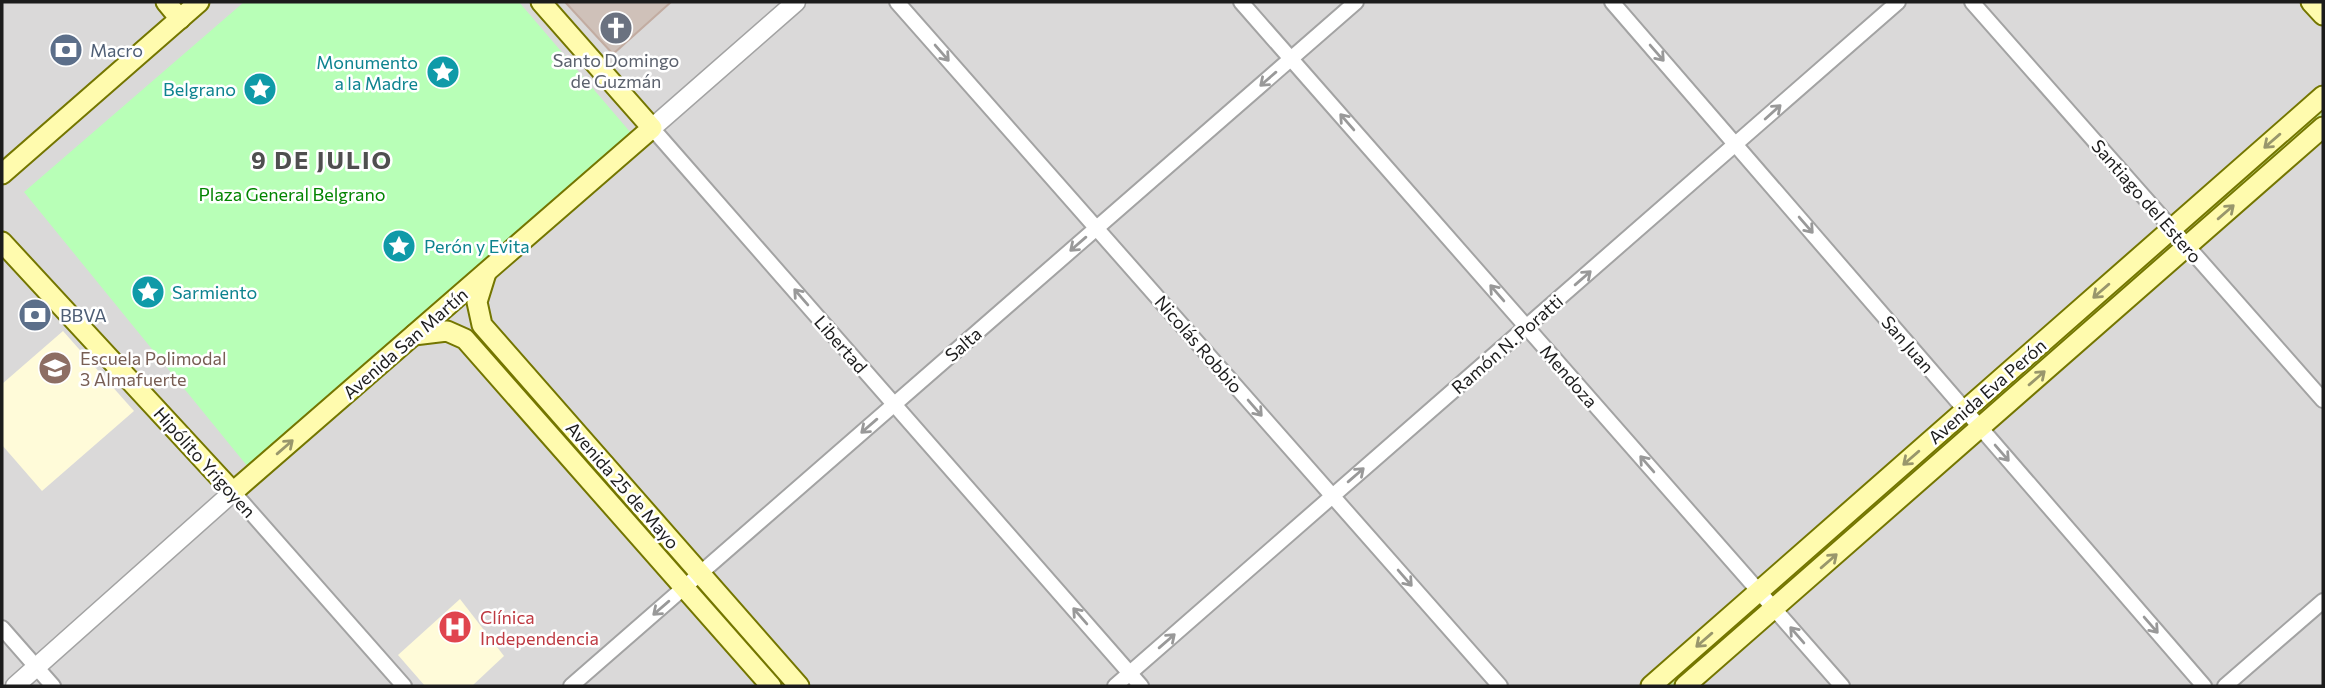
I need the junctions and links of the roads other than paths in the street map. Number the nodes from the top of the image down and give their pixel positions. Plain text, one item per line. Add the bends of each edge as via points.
1 (166, 2) edge
2 (200, 2) edge
3 (541, 2) edge
4 (796, 2) edge
5 (897, 2) edge
6 (1241, 2) edge
7 (1356, 2) edge
8 (1612, 2) edge
9 (1898, 2) edge
10 (1972, 2) edge
11 (2311, 2) edge
12 (2323, 15) edge
13 (180, 19) junction
14 (1291, 58) junction
15 (2323, 96) edge
16 (652, 128) junction
17 (2323, 128) edge
18 (1737, 145) junction
19 (2, 174) edge
20 (1097, 228) junction
21 (2172, 229) junction
22 (2, 242) edge
23 (2188, 246) junction
24 (486, 273) junction
25 (1526, 327) junction
26 (414, 335) junction
27 (2323, 400) edge
28 (894, 404) junction
29 (1965, 411) junction
30 (1980, 428) junction
31 (233, 492) junction
32 (1333, 496) junction
33 (700, 574) junction
34 (685, 587) junction
35 (1759, 592) junction
36 (2323, 601) edge
37 (1774, 609) junction
38 (2, 628) edge
39 (37, 668) junction
40 (1130, 674) junction
41 (15, 686) edge
42 (53, 686) edge
43 (404, 686) edge
44 (571, 686) edge
45 (771, 686) edge
46 (799, 686) edge
47 (1115, 686) edge
48 (1141, 686) edge
49 (1500, 686) edge
50 (1651, 686) edge
51 (1685, 686) edge
52 (1842, 686) edge
53 (2204, 686) edge
54 (2225, 686) edge

1 - 13 main road
2 - 13 main road
3 - 16 main road, Libertad
4 - 16 street, Avenida San Martín
5 -> 20 street, Nicolás Robbio
6 - 14 street, Mendoza
7 - 14 street, Salta
8 -> 18 street, San Juan
18 -> 9 street, Ramón N. Poratti
10 - 21 street, Santiago del Estero
11 - 12 main road
13 - 19 main road
14 -> 20 street, Salta
25 -> 14 street, Mendoza
15 -> 21 main road, Avenida Eva Perón
16 - 24 main road, Avenida San Martín
28 -> 16 street, Libertad
23 -> 17 main road, Avenida Eva Perón
25 -> 18 street, Ramón N. Poratti
18 -> 29 street, San Juan
20 -> 28 street, Salta
20 -> 32 street, Nicolás Robbio
21 - 23 street, Santiago del Estero
21 -> 29 main road, Avenida Eva Perón
22 - 31 main road, Hipólito Yrigoyen
23 - 27 street, Santiago del Estero
30 -> 23 main road, Avenida Eva Perón
24 - 26 main road, Avenida San Martín
24 - 33 main road, Avenida 25 de Mayo via 477,302 482,325
32 -> 25 street, Ramón N. Poratti
35 -> 25 street, Mendoza
31 -> 26 main road, Avenida San Martín
26 - 34 main road, Avenida 25 de Mayo via 447,331 465,339
28 -> 33 street, Salta
40 -> 28 street, Libertad
29 - 30 street, San Juan
29 -> 35 main road, Avenida Eva Perón
37 -> 30 main road, Avenida Eva Perón
30 -> 53 street, San Juan
31 - 39 street, Avenida San Martín
31 - 43 street, Hipólito Yrigoyen
40 -> 32 street, Ramón N. Poratti
32 -> 49 street, Nicolás Robbio
33 - 34 street, Salta
33 - 46 main road, Avenida 25 de Mayo
34 -> 44 street, Salta
34 - 45 main road, Avenida 25 de Mayo
35 - 37 street, Mendoza
35 -> 50 main road, Avenida Eva Perón
36 - 54 street
37 - 51 main road, Avenida Eva Perón
52 -> 37 street, Mendoza
38 - 39 street
39 - 41 street, Avenida San Martín
39 - 42 street
40 - 47 street, Ramón N. Poratti
40 - 48 street, Libertad

